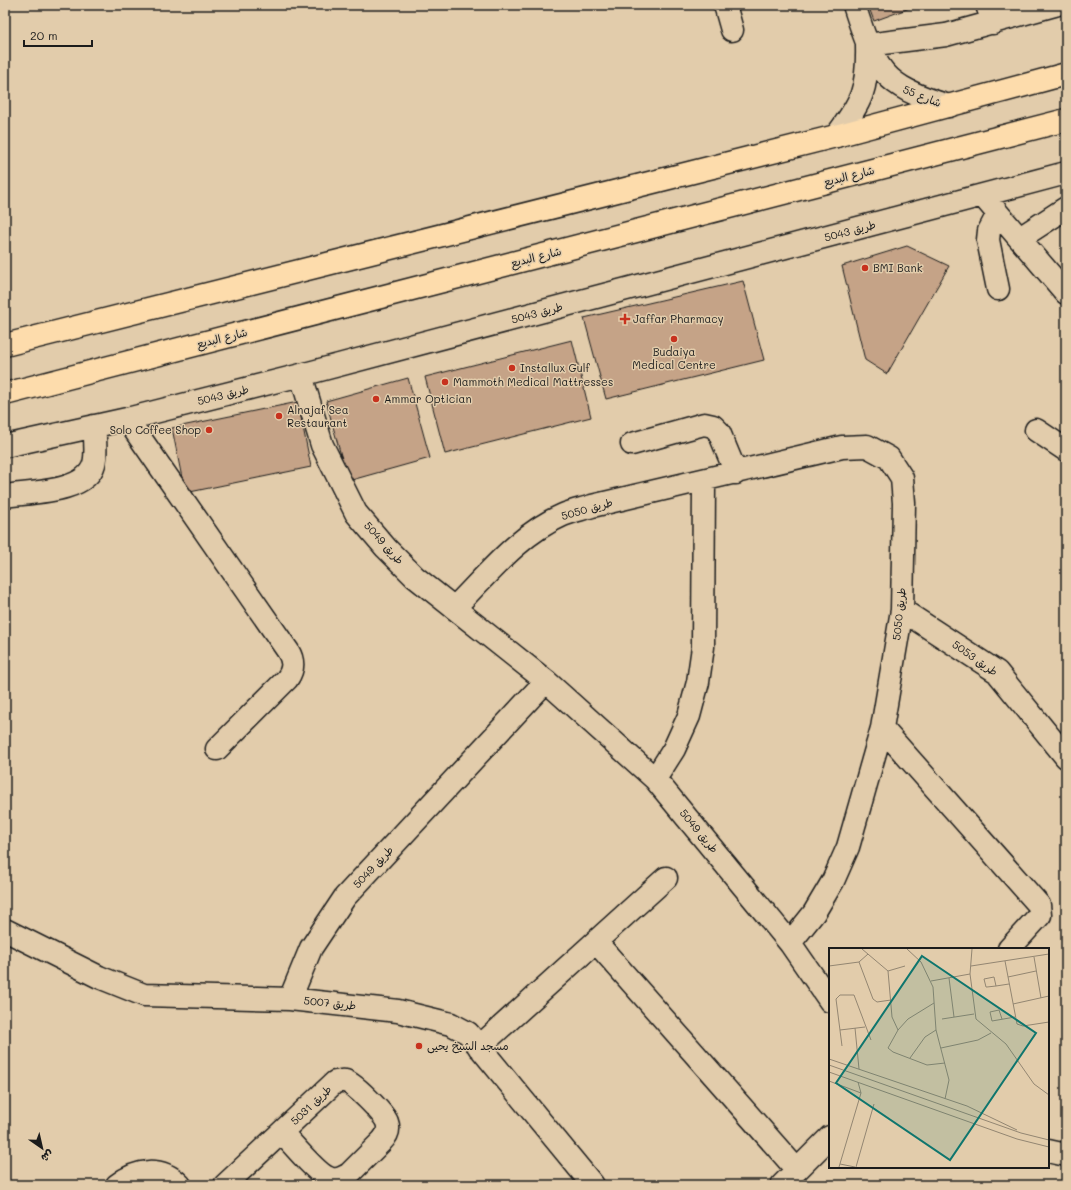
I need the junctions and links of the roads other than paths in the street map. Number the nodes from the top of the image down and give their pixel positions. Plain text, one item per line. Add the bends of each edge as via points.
1 (725, 5) edge
2 (854, 5) edge
3 (1055, 5) edge
4 (990, 14) edge
5 (732, 30) dead end
6 (867, 45) junction
7 (1066, 74) edge
8 (950, 106) junction
9 (1066, 120) edge
10 (836, 136) junction
11 (1066, 173) edge
12 (983, 196) junction
13 (1066, 208) edge
14 (998, 214) junction
15 (1020, 238) junction
16 (998, 289) dead end
17 (1066, 293) edge
18 (5, 345) edge
19 (301, 375) junction
20 (5, 394) edge
21 (127, 419) junction
22 (94, 426) junction
23 (1036, 430) dead end
24 (632, 444) dead end
25 (5, 446) edge
26 (1066, 450) edge
27 (736, 473) junction
28 (704, 480) junction
29 (5, 496) edge
30 (455, 607) junction
31 (902, 610) junction
32 (546, 681) junction
33 (882, 728) junction
34 (217, 749) dead end
35 (1066, 757) edge
36 (655, 779) junction
37 (666, 878) dead end
38 (5, 930) edge
39 (596, 942) junction
40 (790, 943) junction
41 (1010, 948) edge
42 (290, 999) junction
43 (829, 1000) edge
44 (479, 1047) junction
45 (282, 1133) junction
46 (829, 1139) edge
47 (1049, 1151) edge
48 (1066, 1155) edge
49 (797, 1170) junction
50 (117, 1185) edge
51 (180, 1185) edge
52 (225, 1185) edge
53 (593, 1185) edge
54 (782, 1185) edge

1 - 5 street
2 - 6 street, شارع 55
3 - 4 street
4 - 6 street via 946,35
6 - 8 street, شارع 55 via 879,66 898,86 910,93
6 - 10 street, شارع 55 via 868,74 865,89 859,104
7 - 8 main road
8 - 10 main road
9 - 20 main road, شارع البديع
10 - 18 main road
11 - 12 street, طريق 5043
12 - 14 street
12 - 19 street, طريق 5043
13 - 15 street
14 - 15 street
14 - 16 street via 989,231 988,240
15 - 17 street
19 - 21 street, طريق 5043
19 - 30 street, طريق 5049 via 322,445 356,513 415,577
21 - 22 street, طريق 5043
21 - 34 street via 284,644 293,662 287,679
22 - 25 street, طريق 5043
22 - 29 street via 94,465 87,477 75,485
23 - 26 street
24 - 27 street via 704,424 713,426 719,432
27 - 28 street, طريق 5050
27 - 31 street, طريق 5050 via 842,447 867,446 888,458 902,478 903,484
28 - 30 street, طريق 5050 via 563,514 536,529 513,548
28 - 36 street via 703,647 698,682 680,736
30 - 32 street, طريق 5049
31 - 33 street, طريق 5050
31 - 35 street, طريق 5053 via 997,672
32 - 36 street, طريق 5049
32 - 42 street, طريق 5049 via 345,897 311,948
33 - 40 street, طريق 5050 via 848,847 821,901
33 - 41 street via 1039,905 1040,915
36 - 40 street, طريق 5049
37 - 39 street
38 - 42 street, طريق 5007 via 99,977 144,995
39 - 44 street
39 - 49 street
40 - 43 street, طريق 5049
42 - 44 street, طريق 5007 via 425,1016 451,1024 468,1033
44 - 53 street, طريق 5007
45 - 45 street, طريق 5031 via 322,1175 336,1180 349,1174 386,1137 388,1130 383,1116 353,1084 344,1081 335,1082
45 - 52 street, طريق 5031
46 - 49 street
47 - 48 street
49 - 54 street
50 - 51 street via 131,1175 145,1171 160,1172

